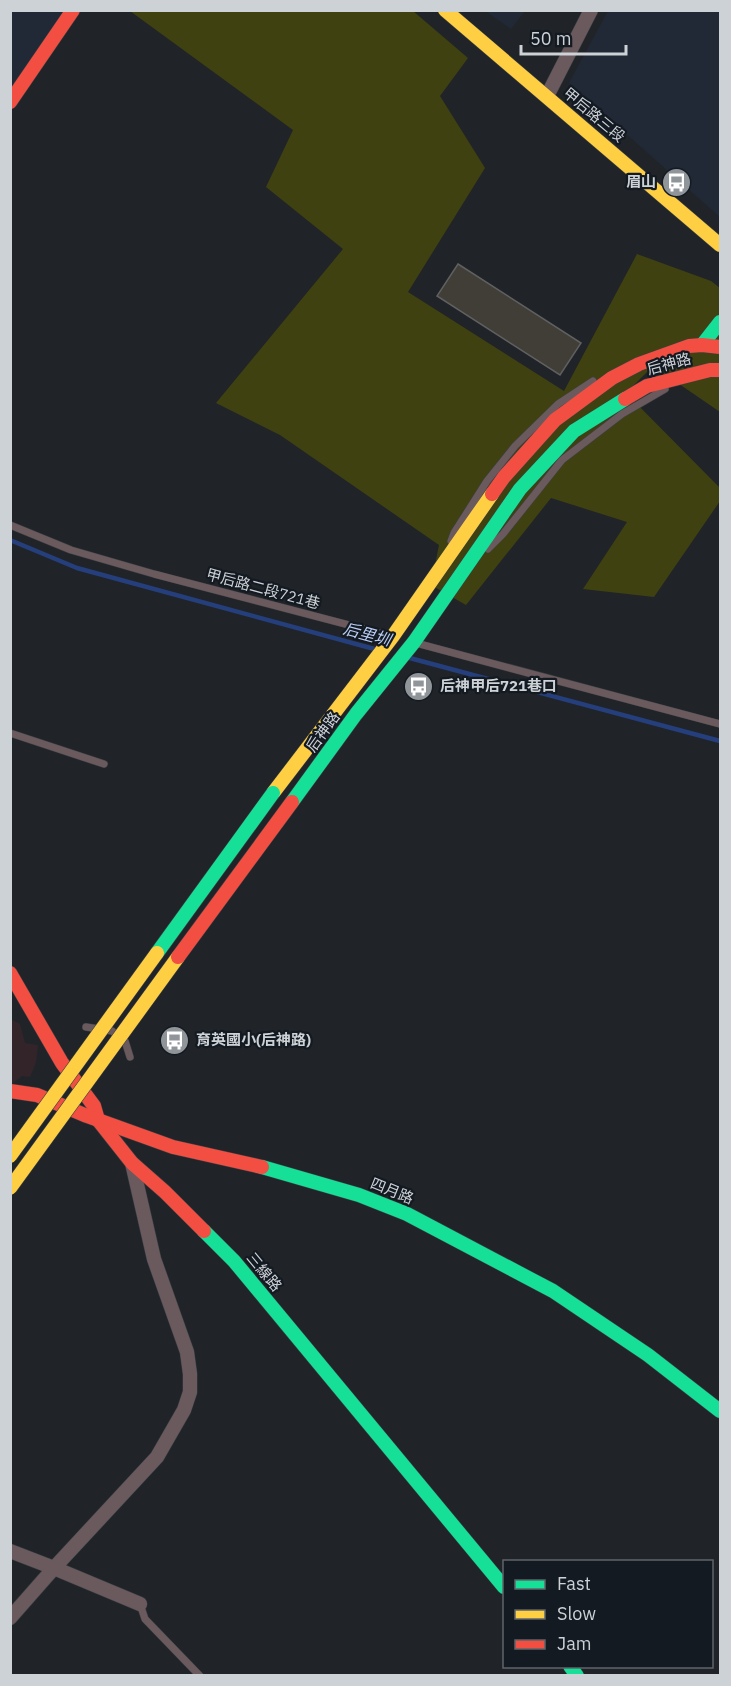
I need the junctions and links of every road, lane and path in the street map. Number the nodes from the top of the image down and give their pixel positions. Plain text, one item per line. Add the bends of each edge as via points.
1 (73, 10) edge
2 (445, 10) edge
3 (591, 10) edge
4 (547, 96) junction
5 (10, 102) edge
6 (719, 240) edge
7 (720, 322) edge
8 (702, 345) junction
9 (720, 346) edge
10 (720, 370) edge
11 (10, 525) edge
12 (393, 636) junction
13 (414, 642) junction
14 (720, 724) edge
15 (10, 733) edge
16 (104, 764) dead end
17 (10, 973) edge
18 (86, 1027) dead end
19 (130, 1057) dead end
20 (10, 1091) edge
21 (98, 1120) junction
22 (10, 1156) edge
23 (132, 1163) junction
24 (10, 1188) edge
25 (720, 1411) edge
26 (10, 1551) edge
27 (54, 1568) junction
28 (503, 1586) edge
29 (140, 1604) joint
30 (10, 1618) edge
31 (200, 1676) edge

1 - 5 street
2 - 4 street, 甲后路三段
3 - 4 street
4 - 6 street, 甲后路三段
7 - 8 street
8 - 9 street, 后神路
8 - 12 street, 后神路 via 689,346 612,378 555,420 504,477
10 - 13 street, 后神路 via 647,386 574,432 520,489
11 - 12 lane, 甲后路二段721巷 via 71,550
12 - 13 lane, 甲后路二段721巷
12 - 22 street, 后神路, bridge via 273,793
13 - 14 lane, 甲后路二段721巷
13 - 24 street, 后神路, bridge via 356,714
15 - 16 lane
17 - 21 street, 三線路 via 62,1063 94,1106
18 - 19 lane via 112,1031 125,1041
20 - 21 street, 四月路 via 37,1095
21 - 23 street, 三線路
21 - 25 street, 四月路 via 173,1147 252,1164 359,1195 407,1214 553,1291 648,1355
23 - 27 street via 153,1258 187,1352 190,1392 158,1457
23 - 28 street, 三線路 via 234,1261
26 - 27 street
27 - 29 street
27 - 30 street
29 - 31 lane via 145,1619

